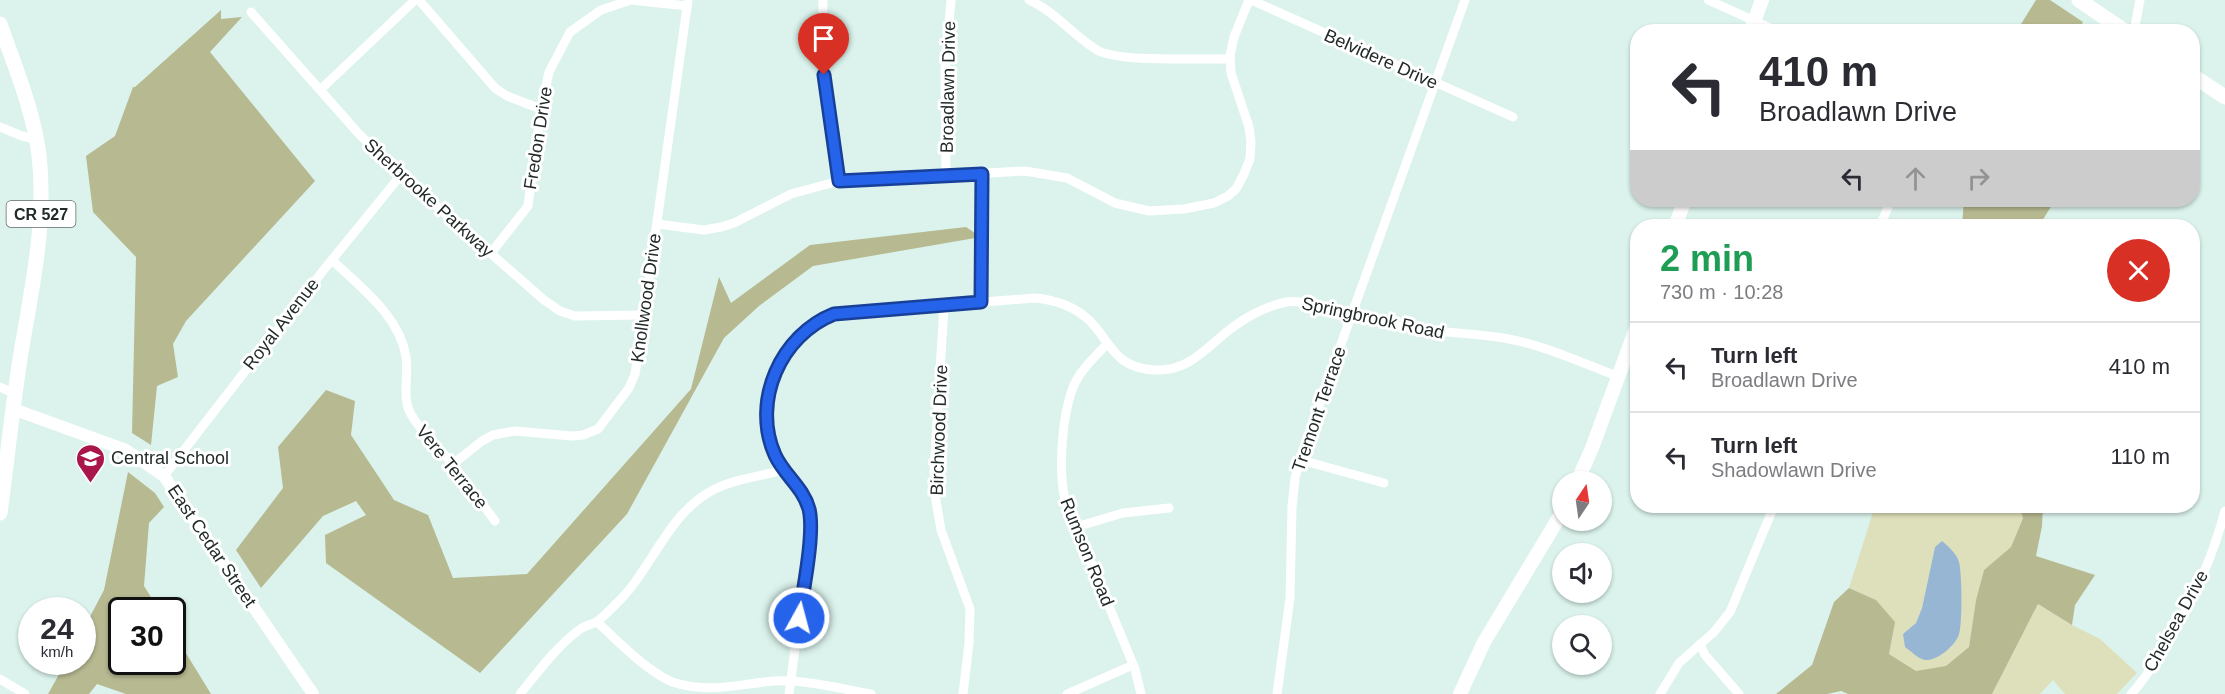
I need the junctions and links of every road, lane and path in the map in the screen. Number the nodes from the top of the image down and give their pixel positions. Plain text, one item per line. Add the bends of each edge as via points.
1 (417, 0) edge
2 (823, 0) edge
3 (951, 0) edge
4 (1029, 0) edge
5 (1250, 0) edge
6 (1465, 0) edge
7 (1708, 0) edge
8 (1762, 0) edge
9 (2079, 0) edge
10 (2140, 0) edge
11 (687, 3) edge
12 (250, 12) dead end
13 (0, 24) edge
14 (1749, 24) edge
15 (1753, 24) edge
16 (2114, 24) edge
17 (2136, 24) edge
18 (1230, 58) junction
19 (2200, 81) edge
20 (1434, 83) junction
21 (320, 90) junction
22 (2225, 97) edge
23 (541, 109) junction
24 (1512, 117) dead end
25 (0, 127) edge
26 (36, 139) junction
27 (982, 174) junction
28 (401, 175) junction
29 (946, 175) junction
30 (839, 181) junction
31 (657, 224) junction
32 (491, 253) junction
33 (332, 260) junction
34 (981, 302) junction
35 (944, 305) junction
36 (644, 315) junction
37 (1351, 315) junction
38 (1630, 343) edge
39 (1106, 345) junction
40 (1617, 376) junction
41 (0, 387) edge
42 (14, 402) junction
43 (1301, 460) junction
44 (453, 464) junction
45 (784, 470) junction
46 (1582, 471) edge
47 (164, 476) junction
48 (1384, 483) dead end
49 (1169, 508) dead end
50 (2225, 511) edge
51 (0, 513) edge
52 (1771, 513) edge
53 (495, 521) dead end
54 (1076, 527) junction
55 (1552, 529) edge
56 (597, 622) junction
57 (1700, 644) junction
58 (1133, 665) junction
59 (0, 679) edge
60 (791, 682) junction
61 (25, 694) edge
62 (313, 694) edge
63 (520, 694) edge
64 (789, 694) edge
65 (871, 694) edge
66 (963, 694) edge
67 (1067, 694) edge
68 (1141, 694) edge
69 (1277, 694) edge
70 (1460, 694) edge
71 (1660, 694) edge
72 (1739, 694) edge
73 (2131, 694) edge

1 - 21 street
1 - 23 street via 495,88
2 - 30 street via 824,75
3 - 29 street, Broadlawn Drive via 945,69
4 - 18 street via 1099,51 1131,57
5 - 18 street via 1233,37
5 - 20 street, Belvidere Drive
6 - 20 street, Tremont Terrace
7 - 14 street
8 - 15 main road
9 - 16 main road
10 - 17 street
11 - 23 street, Fredon Drive via 631,0 601,10 585,21 570,32 561,46 549,72
11 - 31 street, Knollwood Drive
12 - 21 street, Sherbrooke Parkway
13 - 26 main road, CR 527 via 27,100
18 - 27 street via 1231,73 1249,127 1250,159 1236,189 1214,203 1149,211 1115,203 1066,178 1044,173
19 - 22 main road
20 - 24 street, Belvidere Drive
20 - 37 street, Tremont Terrace
21 - 28 street, Sherbrooke Parkway
23 - 32 street, Fredon Drive via 528,206
25 - 26 street
26 - 42 main road, CR 527 via 42,192 40,235
27 - 29 street
27 - 34 street
28 - 32 street, Sherbrooke Parkway
28 - 33 street, Royal Avenue
29 - 30 street
30 - 31 street via 791,194 721,227 694,230
31 - 36 street, Knollwood Drive
32 - 36 street, Sherbrooke Parkway via 560,311 575,316
33 - 44 street, Vere Terrace via 379,304 389,319 406,357 411,415
33 - 47 street, Royal Avenue
34 - 35 street, Springbrook Road
34 - 39 street, Springbrook Road via 1035,298 1059,302 1087,319
35 - 45 street, Springbrook Road via 834,314 797,339 781,361 767,397 769,438
35 - 66 street, Birchwood Drive via 935,495 942,530 970,609
36 - 44 street, Knollwood Drive via 630,388 598,429 572,436 515,431 499,434 482,441
37 - 39 street, Springbrook Road via 1299,301 1271,306 1235,325 1193,360 1167,370 1134,365
37 - 40 street, Springbrook Road via 1432,332 1509,339
37 - 43 street, Tremont Terrace
38 - 40 main road
39 - 54 street, Rumson Road via 1082,370 1065,425 1063,490
40 - 46 main road
41 - 42 street
42 - 47 street, East Cedar Street via 126,450
42 - 51 main road
43 - 48 street
43 - 69 street, Tremont Terrace via 1292,507 1290,598
44 - 53 street, Vere Terrace
45 - 56 street via 728,483 695,501 674,524 637,581
45 - 60 street, Springbrook Road via 806,499 810,518
47 - 62 street, East Cedar Street
49 - 54 street via 1123,513
50 - 73 street, Chelsea Drive via 2199,587 2169,641
52 - 57 street via 1730,612
54 - 58 street, Rumson Road
55 - 70 main road via 1484,642
56 - 60 street via 647,668 696,690 716,691 777,680
56 - 63 street via 581,628 562,645
57 - 71 street via 1679,663
57 - 72 street
58 - 67 street
58 - 68 street, Rumson Road
59 - 61 street
60 - 64 street, Springbrook Road
60 - 65 street

